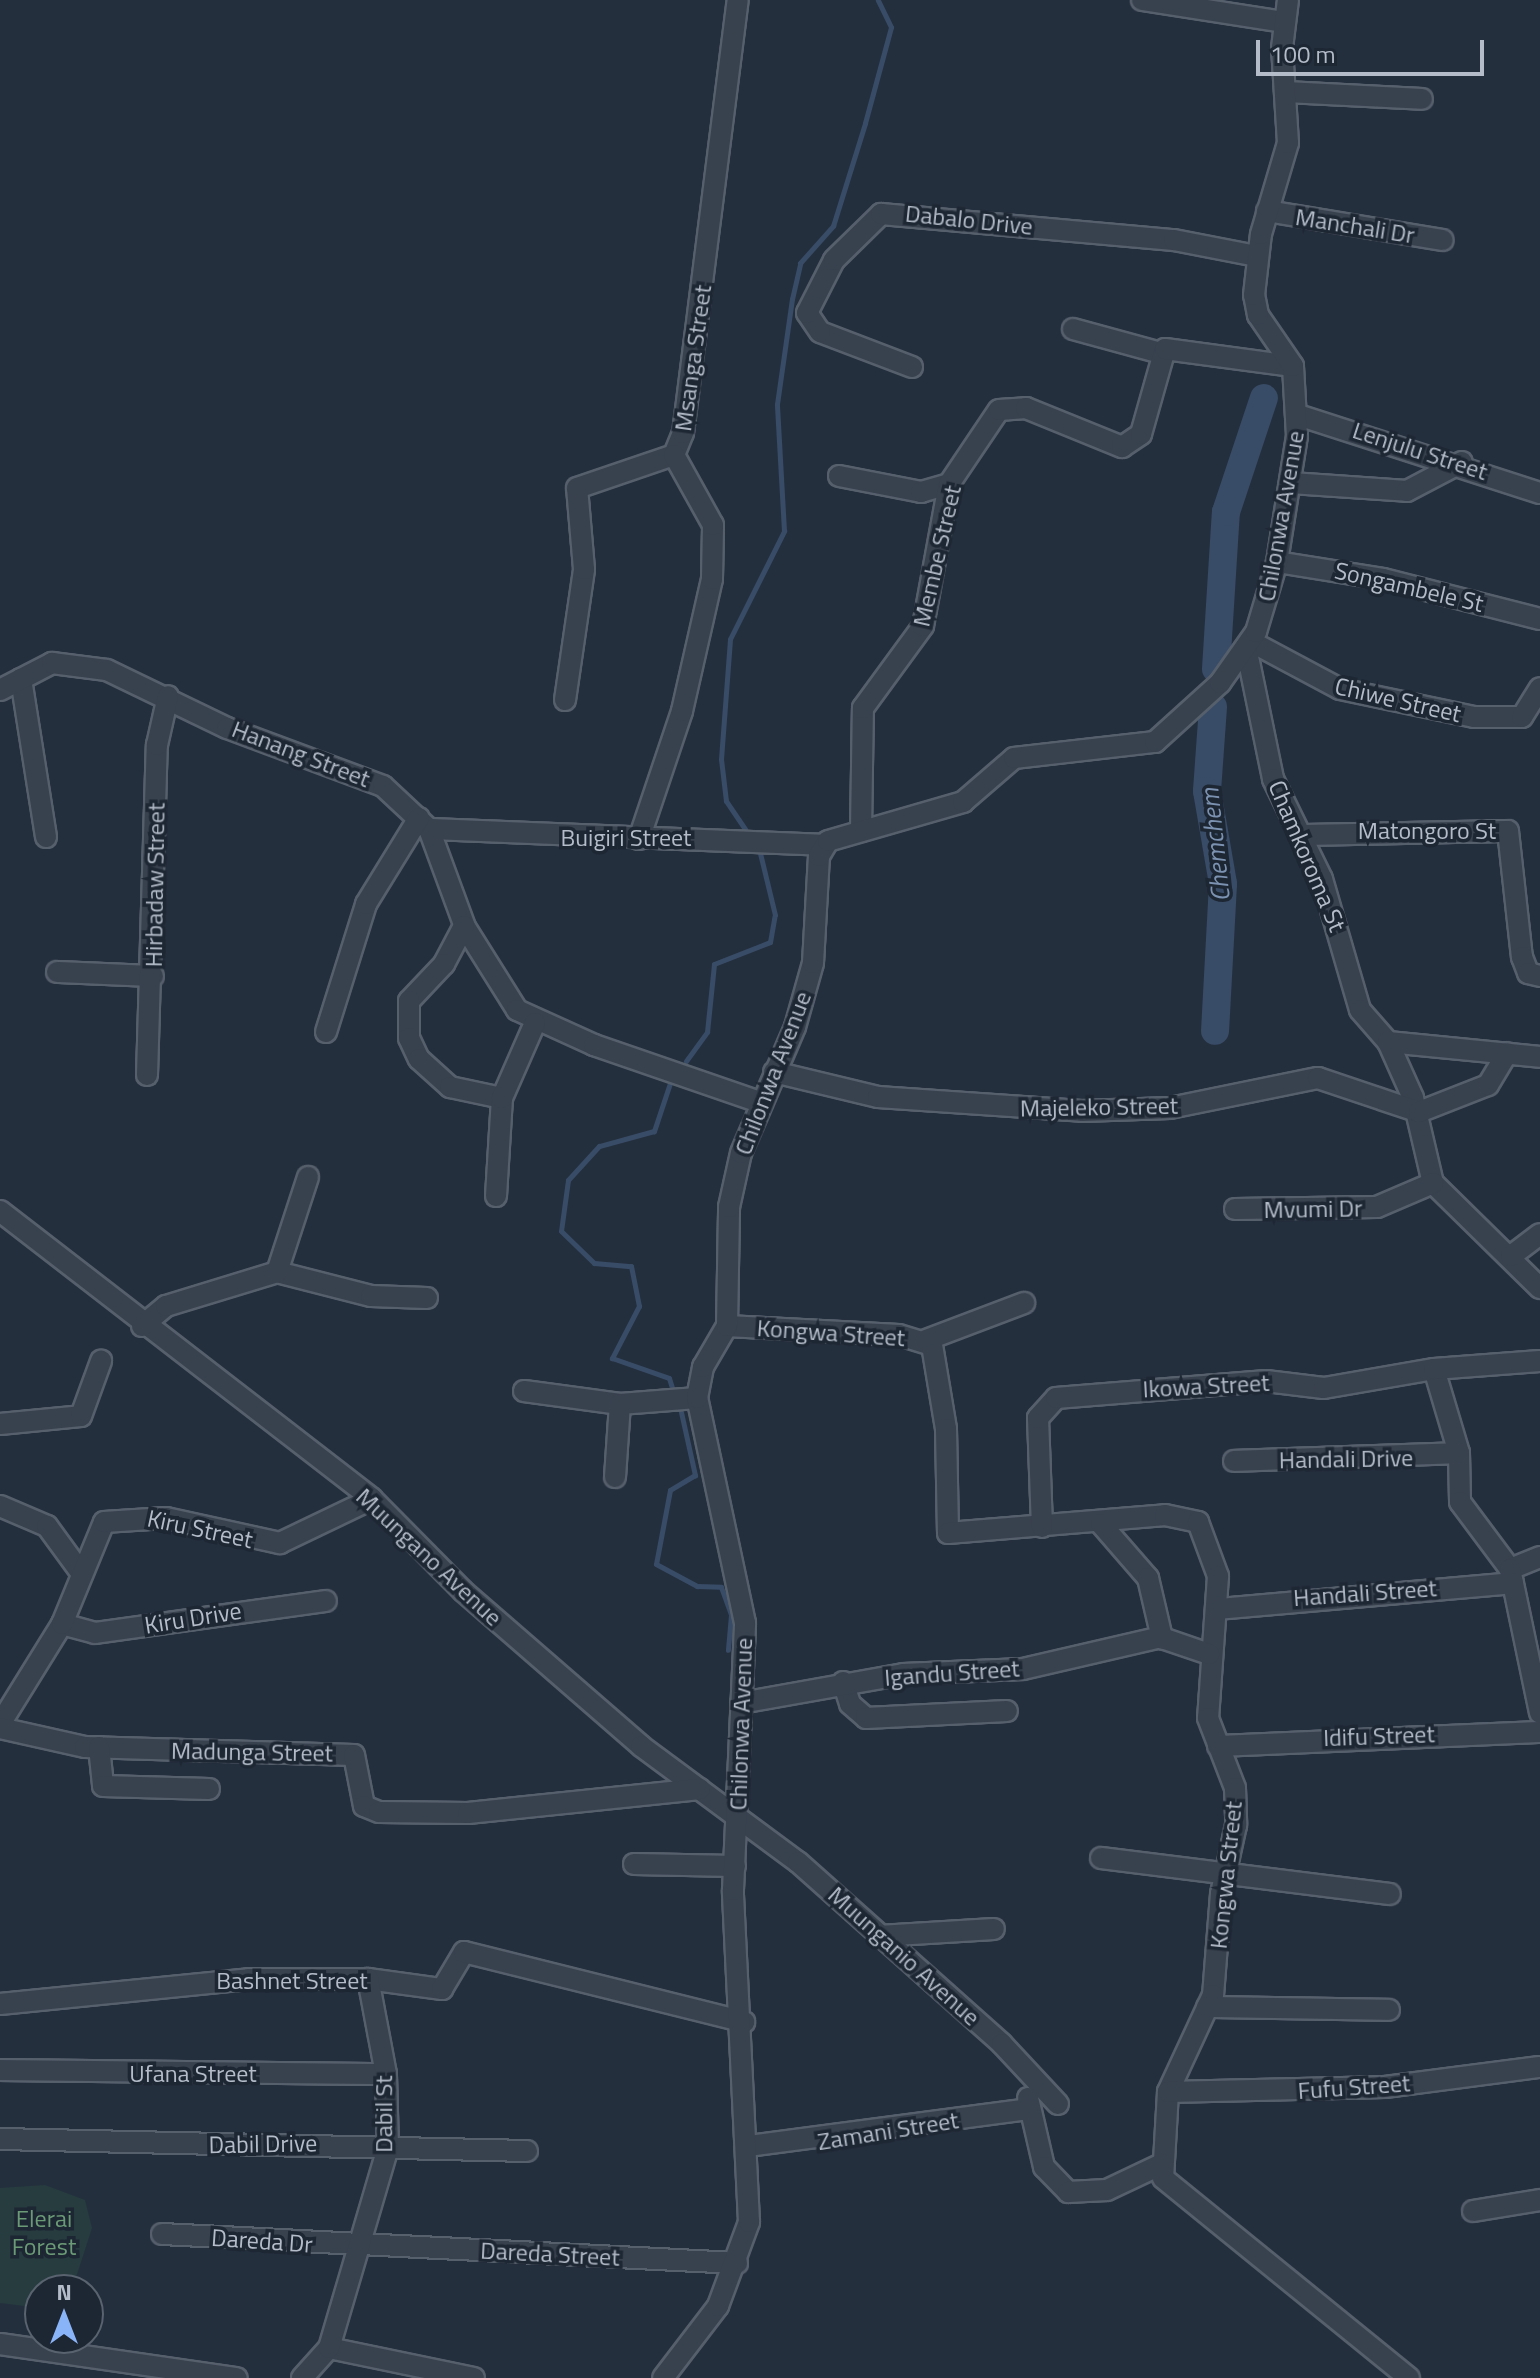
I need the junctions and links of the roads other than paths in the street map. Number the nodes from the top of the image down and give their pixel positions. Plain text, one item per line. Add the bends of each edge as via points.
1 (738, 0) edge
2 (1142, 0) edge
3 (1288, 0) edge
4 (1284, 22) junction
5 (1286, 92) junction
6 (1422, 99) dead end
7 (1267, 211) junction
8 (1443, 240) dead end
9 (1256, 256) junction
10 (1073, 329) dead end
11 (1161, 353) junction
12 (1293, 366) junction
13 (912, 367) dead end
14 (1298, 415) junction
15 (674, 455) junction
16 (1462, 462) junction
17 (839, 476) dead end
18 (1291, 483) junction
19 (949, 484) junction
20 (1540, 493) edge
21 (1277, 562) junction
22 (1540, 619) edge
23 (1248, 644) junction
24 (21, 679) junction
25 (1540, 688) edge
26 (0, 690) edge
27 (168, 696) junction
28 (565, 700) dead end
29 (424, 823) junction
30 (861, 831) junction
31 (1302, 835) junction
32 (46, 837) dead end
33 (639, 839) junction
34 (824, 845) junction
35 (464, 926) junction
36 (57, 972) dead end
37 (153, 976) junction
38 (1540, 976) edge
39 (535, 1023) junction
40 (326, 1032) dead end
41 (1388, 1042) junction
42 (1507, 1053) junction
43 (1540, 1057) edge
44 (774, 1072) junction
45 (147, 1075) dead end
46 (502, 1098) junction
47 (757, 1101) junction
48 (1419, 1112) junction
49 (308, 1177) dead end
50 (1433, 1183) junction
51 (496, 1196) dead end
52 (1235, 1209) dead end
53 (0, 1211) edge
54 (1540, 1234) edge
55 (1511, 1256) junction
56 (277, 1272) junction
57 (1540, 1288) edge
58 (427, 1298) dead end
59 (1024, 1303) dead end
60 (142, 1326) junction
61 (727, 1326) junction
62 (926, 1340) junction
63 (101, 1361) dead end
64 (1540, 1361) edge
65 (1434, 1369) junction
66 (524, 1391) dead end
67 (697, 1398) junction
68 (620, 1404) junction
69 (0, 1424) edge
70 (1459, 1453) junction
71 (1234, 1461) dead end
72 (615, 1477) dead end
73 (372, 1499) junction
74 (0, 1506) edge
75 (1101, 1524) junction
76 (1042, 1527) junction
77 (1540, 1557) edge
78 (82, 1574) junction
79 (1511, 1576) junction
80 (326, 1601) dead end
81 (1218, 1609) junction
82 (62, 1624) junction
83 (1531, 1632) edge
84 (1162, 1637) junction
85 (1209, 1654) junction
86 (843, 1682) junction
87 (741, 1703) junction
88 (1007, 1711) dead end
89 (1540, 1713) edge
90 (0, 1726) edge
91 (1540, 1732) edge
92 (1218, 1746) junction
93 (99, 1747) junction
94 (209, 1789) dead end
95 (700, 1789) junction
96 (738, 1820) junction
97 (1101, 1858) dead end
98 (634, 1864) dead end
99 (735, 1866) junction
100 (1225, 1874) junction
101 (1390, 1894) dead end
102 (994, 1929) dead end
103 (879, 1936) junction
104 (368, 1979) junction
105 (0, 2004) edge
106 (1207, 2007) junction
107 (1389, 2010) dead end
108 (744, 2022) junction
109 (1540, 2067) edge
110 (0, 2070) edge
111 (1025, 2070) junction
112 (386, 2074) junction
113 (1168, 2092) junction
114 (1058, 2104) dead end
115 (1028, 2109) junction
116 (0, 2139) edge
117 (748, 2146) junction
118 (388, 2147) junction
119 (527, 2151) dead end
120 (1162, 2164) junction
121 (1540, 2200) edge
122 (1473, 2211) dead end
123 (162, 2234) dead end
124 (362, 2247) junction
125 (737, 2263) junction
126 (0, 2344) edge
127 (329, 2348) junction
128 (237, 2378) edge
129 (302, 2378) edge
130 (474, 2378) edge
131 (663, 2378) edge
132 (1409, 2378) edge

1 - 15 street, Msanga Street via 683,433
2 - 4 street
3 - 4 street, Chilonwa Avenue
4 - 5 street, Chilonwa Avenue
5 - 6 street
5 - 7 street, Chilonwa Avenue via 1288,143
7 - 8 street, Manchali Dr
7 - 9 street, Chilonwa Avenue
9 - 12 street, Chilonwa Avenue via 1256,311
9 - 13 street, Dabalo Drive via 1174,240 881,214 834,260 807,313 820,332
10 - 11 street
11 - 12 street via 1180,348
11 - 19 street, Membe Street via 1133,444 1110,446 1026,408 1004,406
12 - 14 street, Chilonwa Avenue
14 - 16 street, Lenjulu Street
14 - 18 street, Chilonwa Avenue
15 - 28 street via 577,488 584,569
15 - 33 street, Msanga Street via 713,525 712,579 682,711
16 - 18 street via 1407,491
16 - 20 street, Lenjulu Street
17 - 19 street via 921,492
18 - 21 street, Chilonwa Avenue
19 - 30 street, Membe Street via 923,626 861,714
21 - 22 street, Songambele St via 1383,579
21 - 23 street, Chilonwa Avenue
23 - 25 street, Chiwe Street via 1340,689 1474,717 1522,717
23 - 30 street, Chilonwa Avenue via 1184,721 1155,742 1014,758 963,802
23 - 31 street, Chamkoroma St via 1262,744
24 - 26 street, Hanang Street
24 - 27 street, Hanang Street via 52,663 87,666
24 - 32 street
27 - 29 street, Hanang Street via 241,733 348,767
27 - 37 street, Hirbadaw Street via 157,745
29 - 33 street, Buigiri Street
29 - 35 street
29 - 40 street via 366,904
30 - 34 street, Chilonwa Avenue
31 - 38 street, Matongoro St via 1508,831 1524,967
31 - 41 street, Chamkoroma St via 1345,943 1356,1001
33 - 34 street, Buigiri Street
34 - 44 street, Chilonwa Avenue via 813,963
35 - 39 street via 499,990
35 - 46 street via 444,964 409,1001 409,1038 419,1059 450,1087
36 - 37 street
37 - 45 street, Hirbadaw Street
39 - 46 street
39 - 47 street
41 - 42 street
41 - 48 street, Chamkoroma St
42 - 43 street
42 - 48 street via 1488,1085
44 - 47 street, Chilonwa Avenue
44 - 48 street, Majeleko Street via 878,1097 1082,1111 1170,1108 1318,1078
46 - 51 street
47 - 61 street, Chilonwa Avenue via 729,1207
48 - 50 street, Chamkoroma St
49 - 56 street
50 - 52 street, Mvumi Dr via 1377,1207
50 - 55 street
53 - 60 street, Muungano Avenue
54 - 55 street
55 - 57 street
56 - 58 street via 371,1296
56 - 60 street via 166,1306
59 - 62 street
60 - 73 street, Muungano Avenue
61 - 62 street, Kongwa Street
61 - 67 street, Chilonwa Avenue via 703,1367
62 - 76 street, Kongwa Street via 936,1353 942,1401 948,1533
63 - 69 street via 81,1416
64 - 65 street, Ikowa Street
65 - 70 street
65 - 76 street, Ikowa Street via 1324,1388 1266,1381 1056,1398 1038,1418
66 - 68 street
67 - 68 street
67 - 87 street, Chilonwa Avenue via 745,1623
68 - 72 street
70 - 71 street, Handali Drive
70 - 79 street via 1463,1509
73 - 78 street, Kiru Street via 280,1543 166,1518 115,1518 95,1533
73 - 95 street, Muungano Avenue via 553,1671
74 - 78 street via 45,1525
75 - 76 street, Kongwa Street
75 - 81 street, Kongwa Street via 1194,1519 1218,1576
75 - 84 street via 1148,1578
77 - 79 street
78 - 82 street, Kiru Street
79 - 81 street, Handali Street
79 - 83 street
80 - 82 street, Kiru Drive via 95,1633
81 - 85 street, Kongwa Street
82 - 90 street, Kiru Street
83 - 89 street
84 - 85 street
84 - 86 street, Igandu Street via 1023,1669
85 - 92 street, Kongwa Street via 1206,1698
86 - 87 street, Igandu Street
86 - 88 street via 850,1704 866,1718
87 - 96 street, Chilonwa Avenue
90 - 93 street, Madunga Street
91 - 92 street, Idifu Street
92 - 100 street, Kongwa Street via 1237,1807
93 - 94 street via 103,1786
93 - 95 street, Madunga Street via 354,1755 361,1762 364,1806 379,1812 468,1813
95 - 96 street, Muungano Avenue
96 - 99 street, Chilonwa Avenue
96 - 103 street, Muunganio Avenue via 798,1862
97 - 100 street
98 - 99 street
99 - 108 street, Chilonwa Avenue
100 - 101 street
100 - 106 street, Kongwa Street
102 - 103 street
103 - 111 street, Muunganio Avenue
104 - 105 street, Bashnet Street via 167,1984
104 - 108 street, Bashnet Street via 442,1989 464,1952
104 - 112 street, Dabil St
106 - 107 street
106 - 113 street, Kongwa Street
108 - 117 street, Chilonwa Avenue
109 - 113 street, Fufu Street via 1385,2087
110 - 112 street, Ufana Street
111 - 114 street, Muunganio Avenue
111 - 115 street
112 - 118 street, Dabil St
113 - 120 street, Kongwa Street
115 - 117 street, Zamani Street
115 - 120 street via 1044,2167 1068,2192 1107,2190
116 - 118 street, Dabil Drive
117 - 125 street, Chilonwa Avenue via 748,2229
118 - 119 street, Dabil Drive
118 - 124 street, Dabil St
120 - 132 street via 1167,2185
121 - 122 street
123 - 124 street, Dareda Dr
124 - 125 street, Dareda Street
124 - 127 street, Dabil St
125 - 131 street, Chilonwa Avenue via 718,2306
126 - 128 street
127 - 129 street
127 - 130 street

